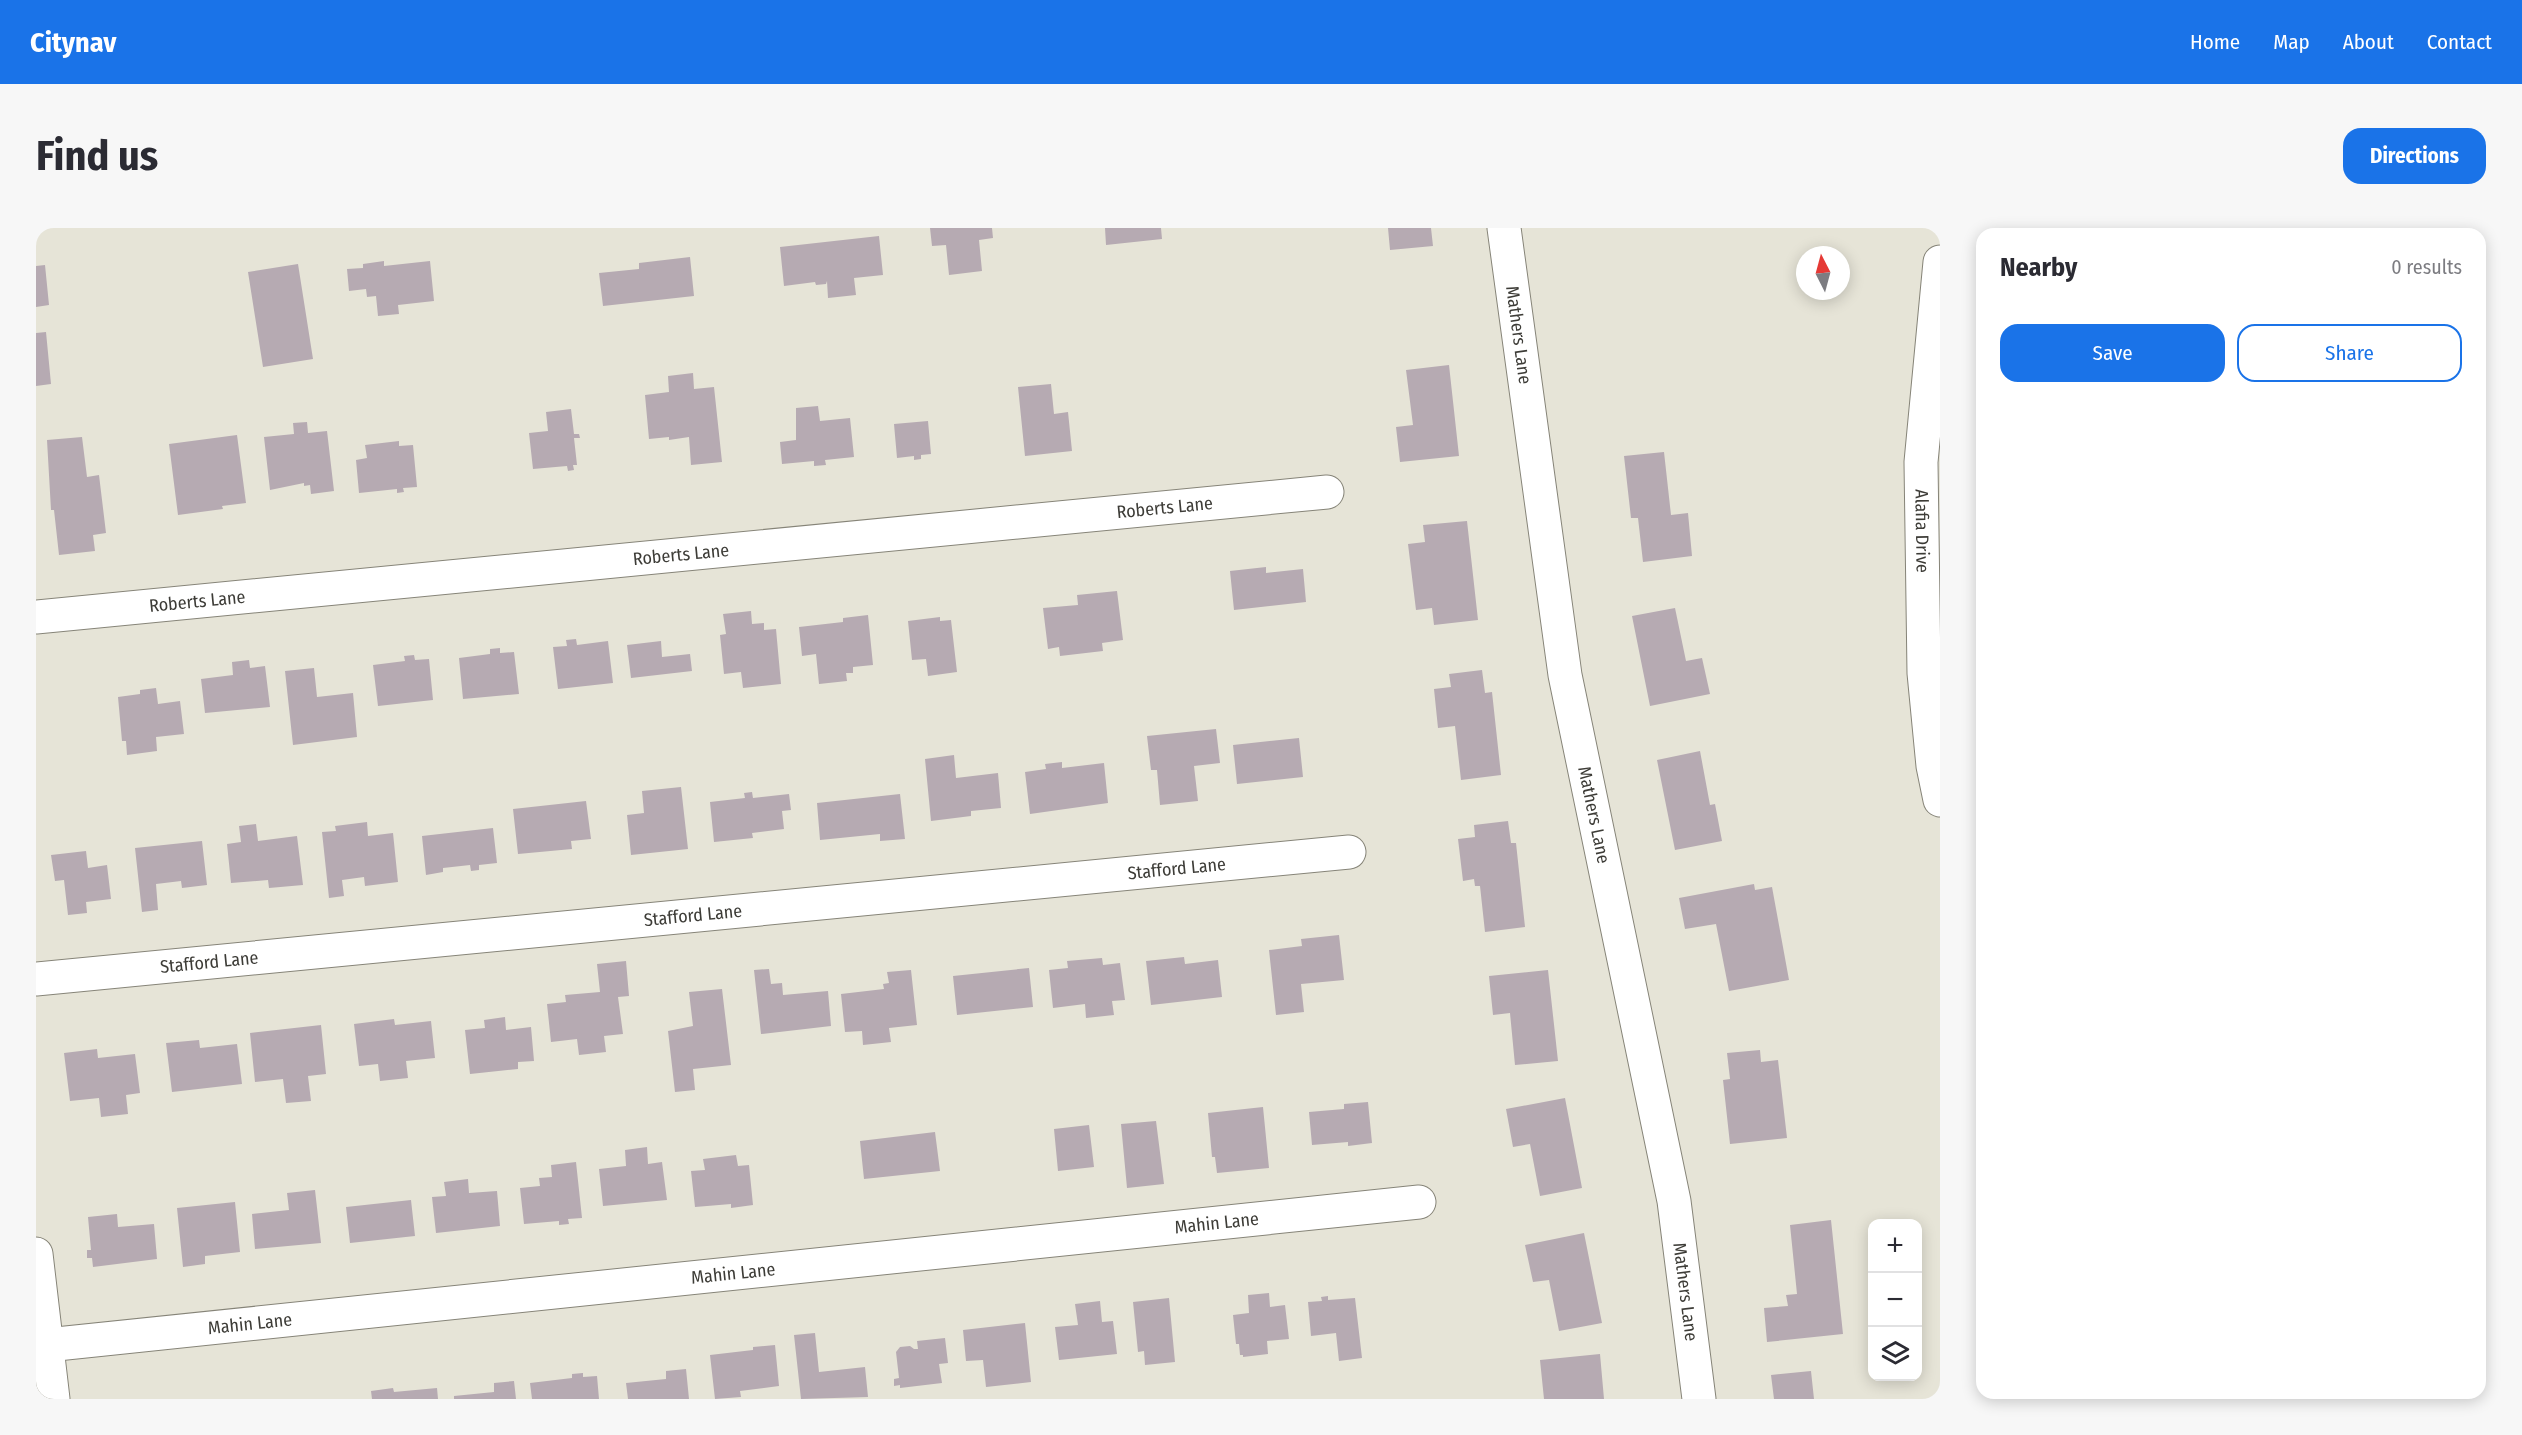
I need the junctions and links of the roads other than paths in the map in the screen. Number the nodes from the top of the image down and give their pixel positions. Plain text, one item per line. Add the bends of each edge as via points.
1 (1504, 228) edge
2 (1940, 262) edge
3 (1327, 492) dead end
4 (36, 617) edge
5 (1940, 800) edge
6 (1349, 852) dead end
7 (36, 980) edge
8 (1419, 1202) dead end
9 (36, 1254) edge
10 (47, 1345) junction
11 (53, 1399) edge
12 (1699, 1399) edge

1 - 12 street, Mathers Lane via 1565,675 1674,1201
2 - 5 street, Alafia Drive via 1921,462 1924,674
3 - 4 street, Roberts Lane
6 - 7 street, Stafford Lane
8 - 10 street, Mahin Lane
9 - 10 street
10 - 11 street

